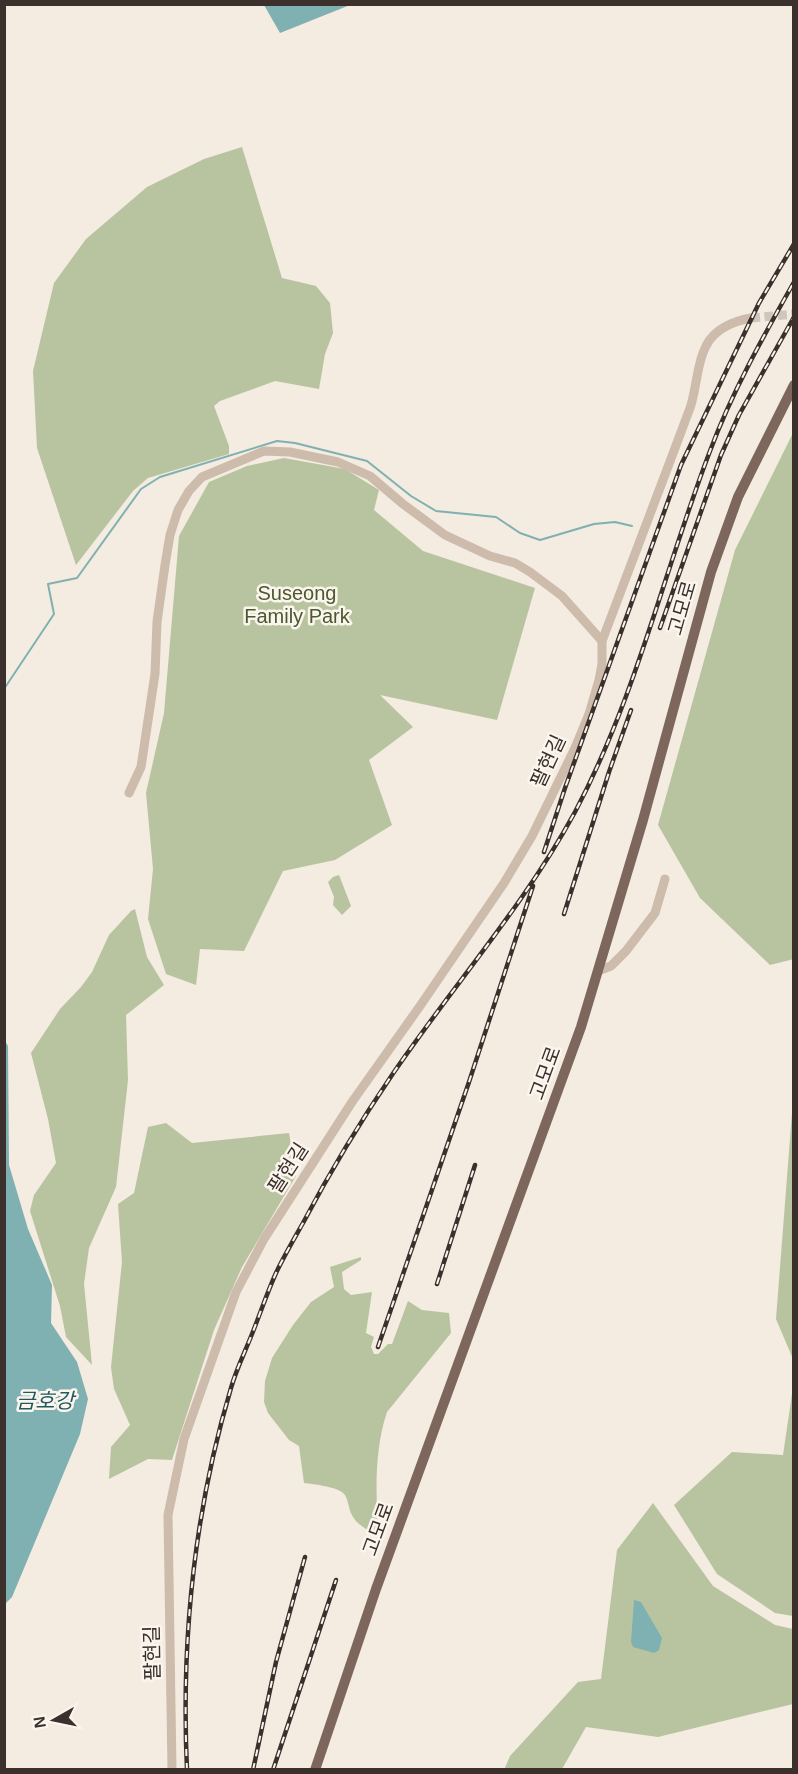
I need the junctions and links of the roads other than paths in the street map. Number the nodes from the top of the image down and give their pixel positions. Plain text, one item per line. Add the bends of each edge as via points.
1 (751, 318) tunnel mouth
2 (794, 385) edge
3 (602, 641) junction
4 (129, 793) dead end
5 (665, 879) dead end
6 (597, 971) junction
7 (172, 1770) edge
8 (315, 1770) edge

1 - 3 street, 팔현길 via 733,322 706,345 692,403
2 - 6 main road, 고모로 via 738,497 711,572
3 - 4 street via 562,596 530,572 445,535 370,476 339,462 264,451 201,477 178,510 165,565 155,674 142,757
3 - 7 street, 팔현길 via 602,664 589,714 532,836 498,892 352,1102 264,1239 236,1292 184,1439 168,1515
5 - 6 street via 655,913 626,951 610,966
6 - 8 main road, 고모로 via 581,1027 376,1589

